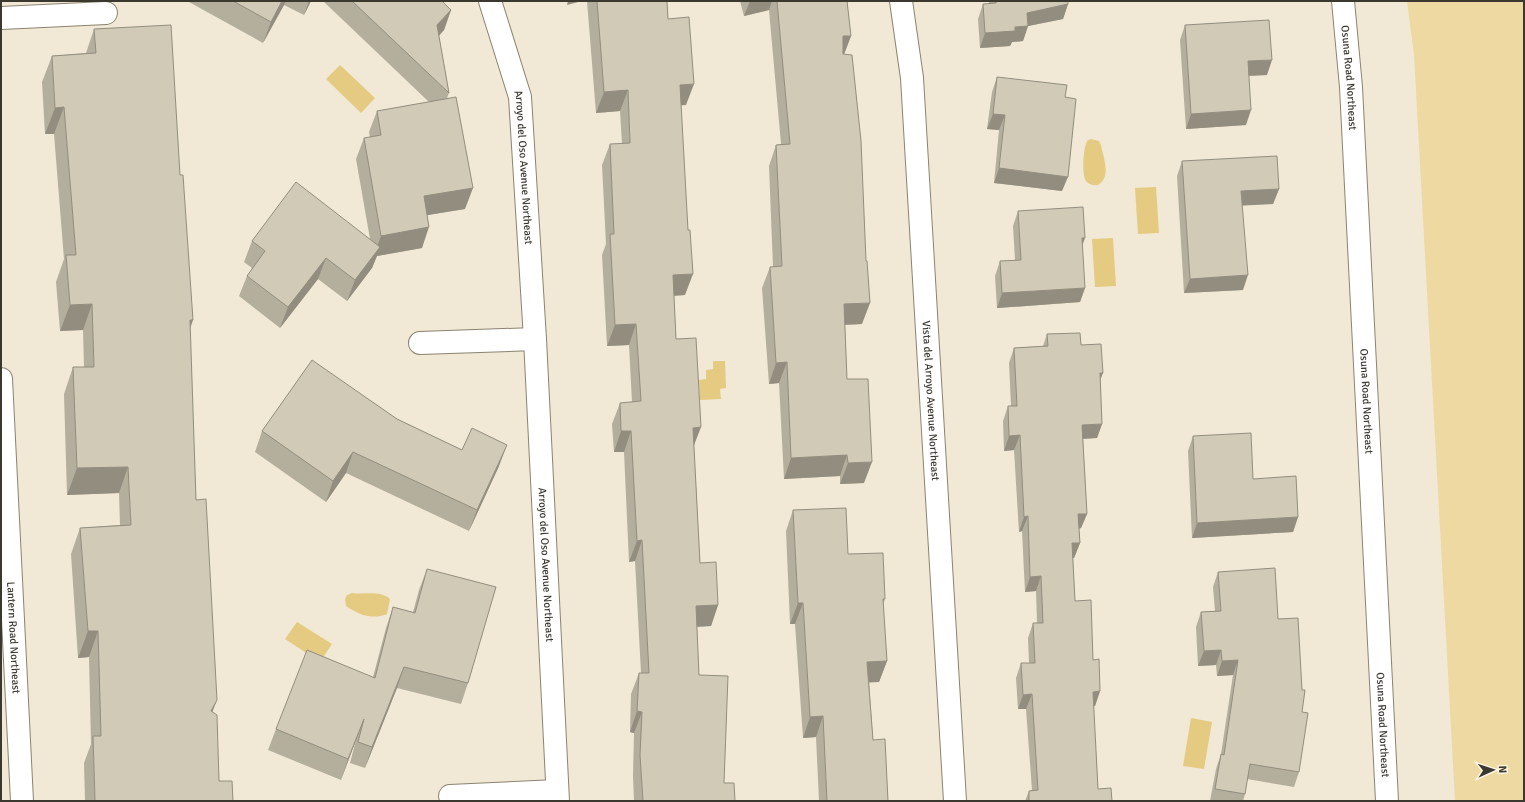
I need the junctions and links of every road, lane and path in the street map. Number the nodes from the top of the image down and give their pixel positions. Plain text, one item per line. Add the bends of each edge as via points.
1 (490, 1) edge
2 (901, 1) edge
3 (1343, 1) edge
4 (106, 13) dead end
5 (1, 18) edge
6 (535, 339) junction
7 (420, 343) dead end
8 (1, 379) edge
9 (3, 448) edge
10 (450, 796) dead end
11 (558, 796) edge
12 (22, 801) edge
13 (955, 801) edge
14 (1387, 801) edge

1 - 6 street, Arroyo del Oso Avenue Northeast via 520,97
2 - 13 street, Vista del Arroyo Avenue Northeast via 912,78
3 - 14 street, Osuna Road Northeast via 1351,87
4 - 5 street
6 - 7 street
6 - 11 street, Arroyo del Oso Avenue Northeast
8 - 9 street, Lantern Road Northeast
9 - 12 street, Lantern Road Northeast
10 - 11 street, Arroyo del Oso Avenue Northeast

